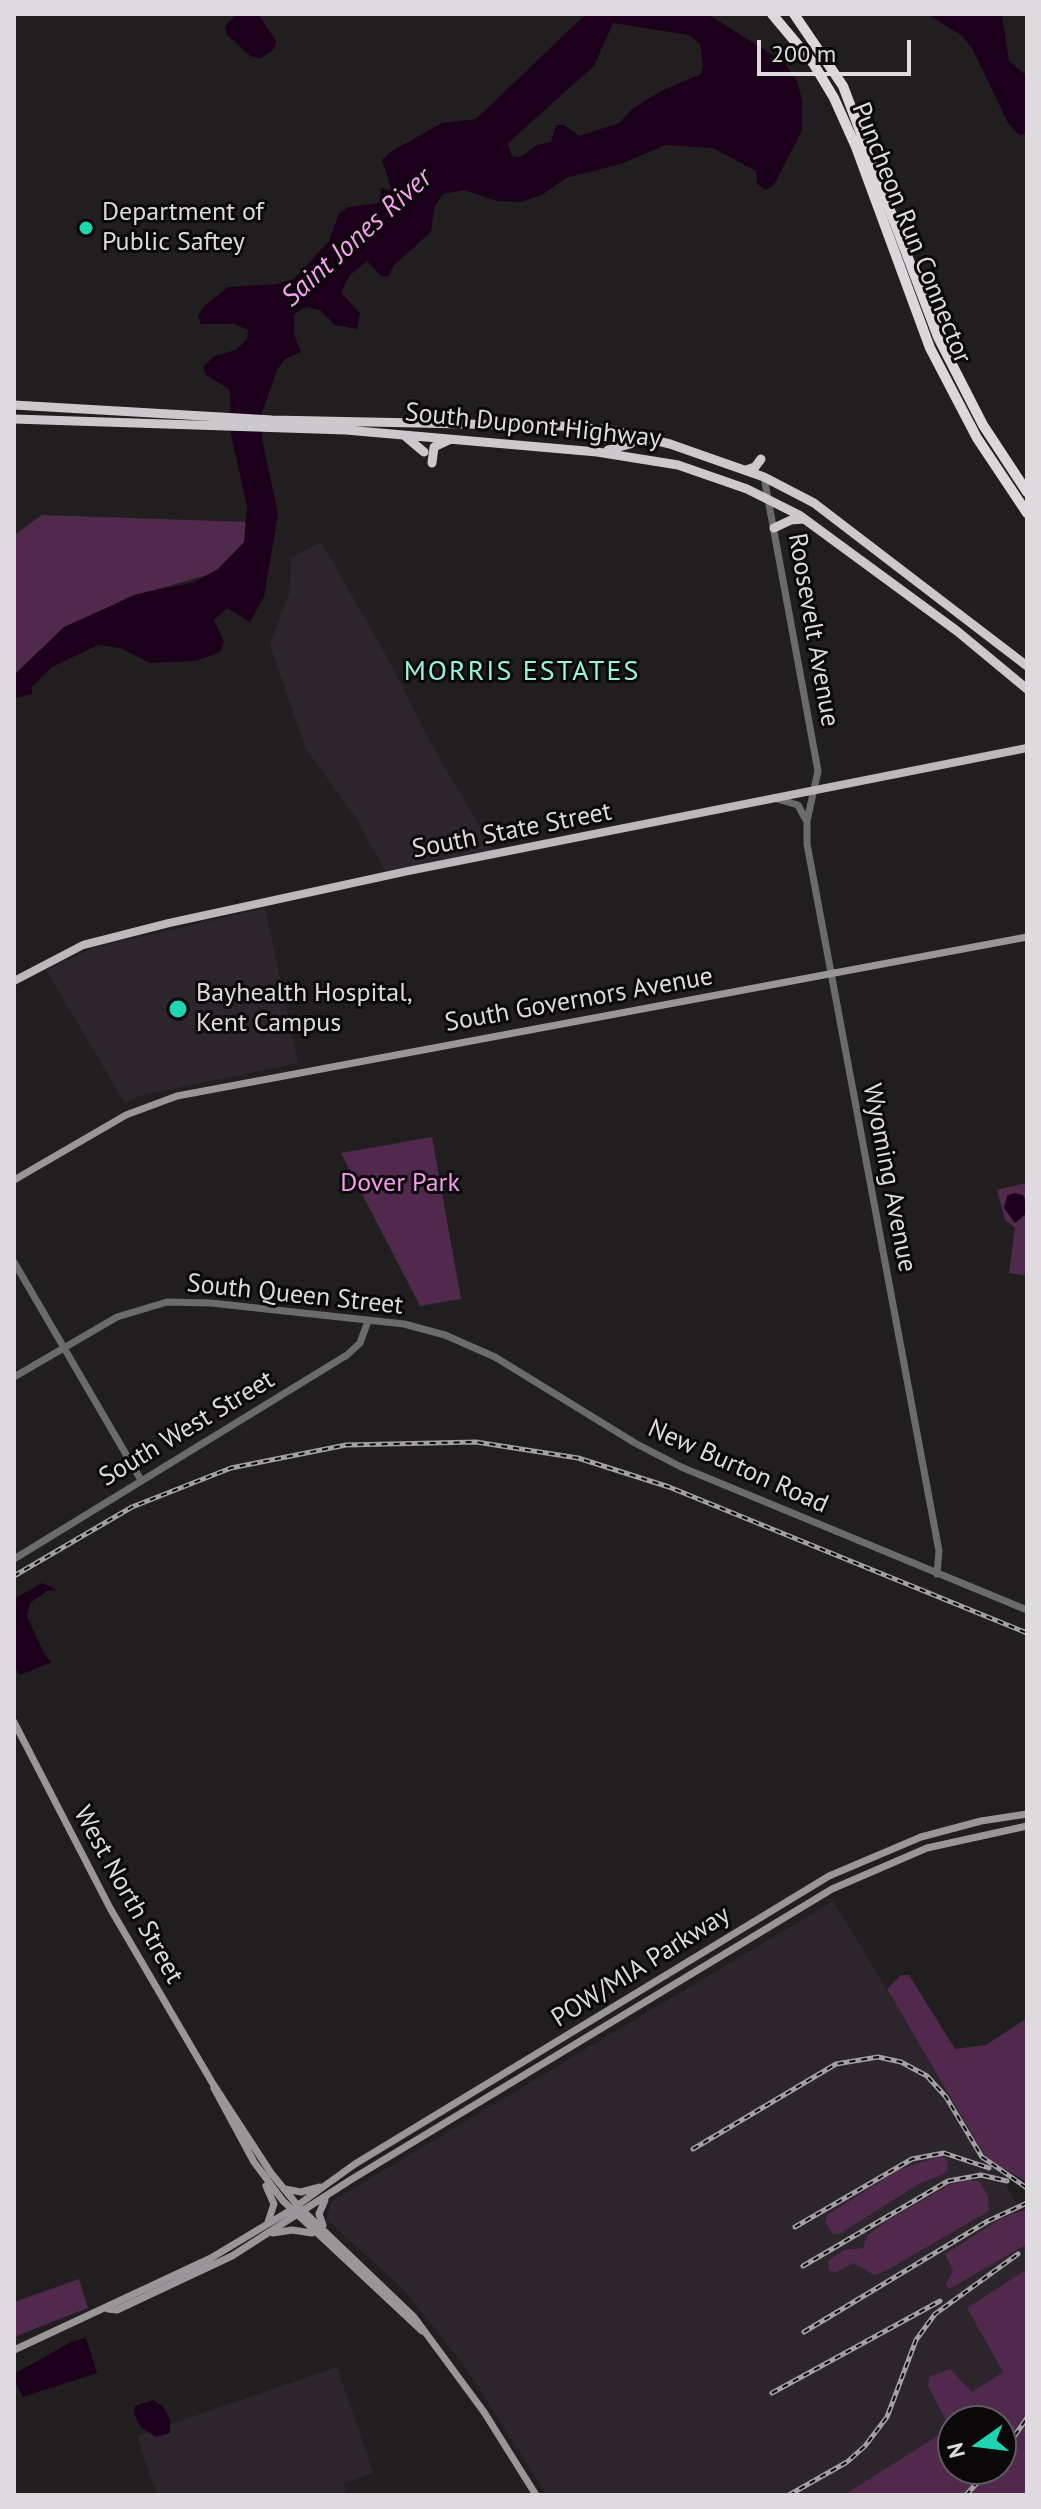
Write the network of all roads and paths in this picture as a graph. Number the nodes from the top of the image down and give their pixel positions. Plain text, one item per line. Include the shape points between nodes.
1 (772, 14) edge
2 (794, 14) edge
3 (14, 405) edge
4 (14, 419) edge
5 (225, 422) junction
6 (460, 423) junction
7 (270, 424) junction
8 (402, 434) junction
9 (421, 436) junction
10 (638, 436) junction
11 (452, 439) junction
12 (670, 444) junction
13 (424, 452) dead end
14 (597, 452) junction
15 (643, 457) junction
16 (761, 459) dead end
17 (432, 463) dead end
18 (746, 470) junction
19 (765, 479) junction
20 (747, 489) junction
21 (1027, 492) edge
22 (769, 499) junction
23 (1027, 513) edge
24 (806, 519) junction
25 (774, 528) junction
26 (839, 542) junction
27 (911, 574) junction
28 (1027, 666) edge
29 (1022, 682) edge
30 (1027, 690) edge
31 (1027, 748) edge
32 (814, 790) junction
33 (775, 798) junction
34 (806, 822) junction
35 (1027, 937) edge
36 (831, 975) junction
37 (14, 981) edge
38 (14, 1180) edge
39 (14, 1262) edge
40 (368, 1321) junction
41 (445, 1335) joint
42 (63, 1347) junction
43 (14, 1377) edge
44 (141, 1480) junction
45 (14, 1559) edge
46 (937, 1574) junction
47 (1027, 1610) edge
48 (14, 1722) edge
49 (1027, 1814) edge
50 (1027, 1826) edge
51 (495, 2081) junction
52 (213, 2084) junction
53 (493, 2094) junction
54 (258, 2169) junction
55 (279, 2183) junction
56 (326, 2186) junction
57 (328, 2195) junction
58 (297, 2211) junction
59 (266, 2230) junction
60 (314, 2234) junction
61 (331, 2237) junction
62 (424, 2333) junction
63 (14, 2350) edge
64 (536, 2495) edge

1 - 23 highway, Puncheon Run Connector via 808,56 834,98 930,348 977,438
2 - 21 highway, Puncheon Run Connector via 843,86 938,337 983,425
3 - 5 highway, South Dupont Highway
4 - 5 highway, South Dupont Highway
5 - 7 highway, South Dupont Highway
6 - 7 highway, South Dupont Highway
6 - 9 highway via 427,428
6 - 10 highway, South Dupont Highway via 561,426
7 - 8 highway, South Dupont Highway
8 - 9 highway, South Dupont Highway
8 - 13 highway
9 - 11 highway, South Dupont Highway
10 - 12 highway, South Dupont Highway
10 - 14 highway via 621,448
11 - 14 highway, South Dupont Highway
11 - 17 highway via 434,447
12 - 15 highway via 650,448
12 - 18 highway, South Dupont Highway
14 - 15 highway, South Dupont Highway
15 - 20 highway, South Dupont Highway
16 - 18 highway
18 - 19 highway, South Dupont Highway
19 - 20 highway via 759,487
19 - 22 street, Roosevelt Avenue
19 - 27 highway, South Dupont Highway via 814,503
20 - 22 highway, South Dupont Highway
22 - 24 highway, South Dupont Highway
22 - 25 street, Roosevelt Avenue
24 - 25 highway
24 - 26 highway, South Dupont Highway
25 - 32 street, Roosevelt Avenue via 818,771
26 - 27 highway via 893,577 904,580
26 - 29 highway, South Dupont Highway
27 - 28 highway, South Dupont Highway
29 - 30 highway, South Dupont Highway
31 - 32 main road, South State Street
32 - 33 main road, South State Street
32 - 34 street, Wyoming Avenue
33 - 34 street via 798,805
33 - 37 main road, South State Street via 103,938
34 - 36 street, Wyoming Avenue
35 - 36 main road, South Governors Avenue
36 - 38 main road, South Governors Avenue via 177,1096 126,1115
36 - 46 street, Wyoming Avenue via 939,1551
39 - 42 street
40 - 41 street, South Queen Street
40 - 42 street, South Queen Street via 167,1302 117,1317
40 - 44 street, South West Street via 360,1343 347,1355
41 - 46 street, New Burton Road via 495,1357 670,1462
42 - 43 street, South Queen Street
42 - 44 street
44 - 45 street, South West Street
46 - 47 street, New Burton Road
48 - 52 main road, West North Street via 102,1895
49 - 51 main road, POW/MIA Parkway via 921,1837 829,1876
50 - 53 main road, POW/MIA Parkway via 958,1839 853,1878
51 - 53 main road
51 - 56 main road, POW/MIA Parkway
52 - 54 main road, West North Street
52 - 55 main road, West North Street
53 - 57 main road, POW/MIA Parkway
54 - 58 main road, West North Street
54 - 59 main road via 274,2204
55 - 56 main road via 297,2192
55 - 58 main road, West North Street
56 - 58 main road, POW/MIA Parkway
57 - 58 main road, POW/MIA Parkway
57 - 61 main road via 319,2215
58 - 59 main road
58 - 60 main road, West North Street
58 - 61 main road, West North Street
59 - 60 main road
59 - 63 main road
60 - 62 main road, West North Street
61 - 62 main road, West North Street via 394,2296
62 - 64 main road, West North Street via 484,2412

